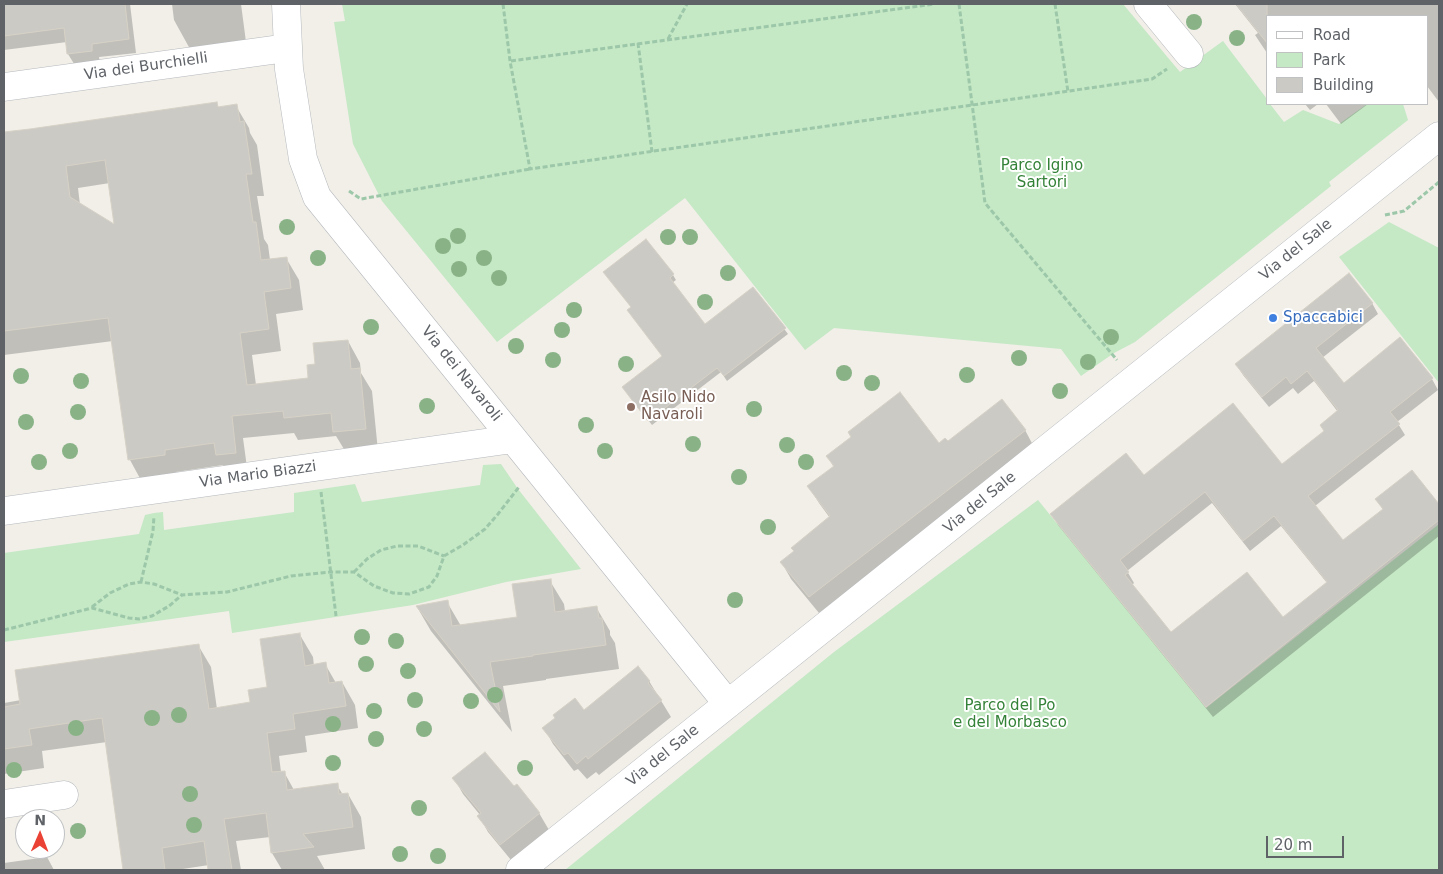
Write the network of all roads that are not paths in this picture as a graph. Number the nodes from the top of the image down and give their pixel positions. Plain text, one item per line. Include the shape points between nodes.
1 (286, 4) edge
2 (1148, 4) edge
3 (287, 48) junction
4 (1189, 54) road end
5 (4, 87) edge
6 (1439, 136) edge
7 (519, 446) junction
8 (4, 511) edge
9 (728, 704) junction
10 (64, 795) dead end
11 (4, 804) edge
12 (520, 870) edge

1 - 3 street, Via dei Navaroli
2 - 4 street
3 - 5 street, Via dei Burchielli
3 - 7 street, Via dei Navaroli via 303,159 317,196
6 - 9 street, Via del Sale
7 - 8 street, Via Mario Biazzi via 317,467
7 - 9 street, Via dei Navaroli
9 - 12 street, Via del Sale
10 - 11 street

